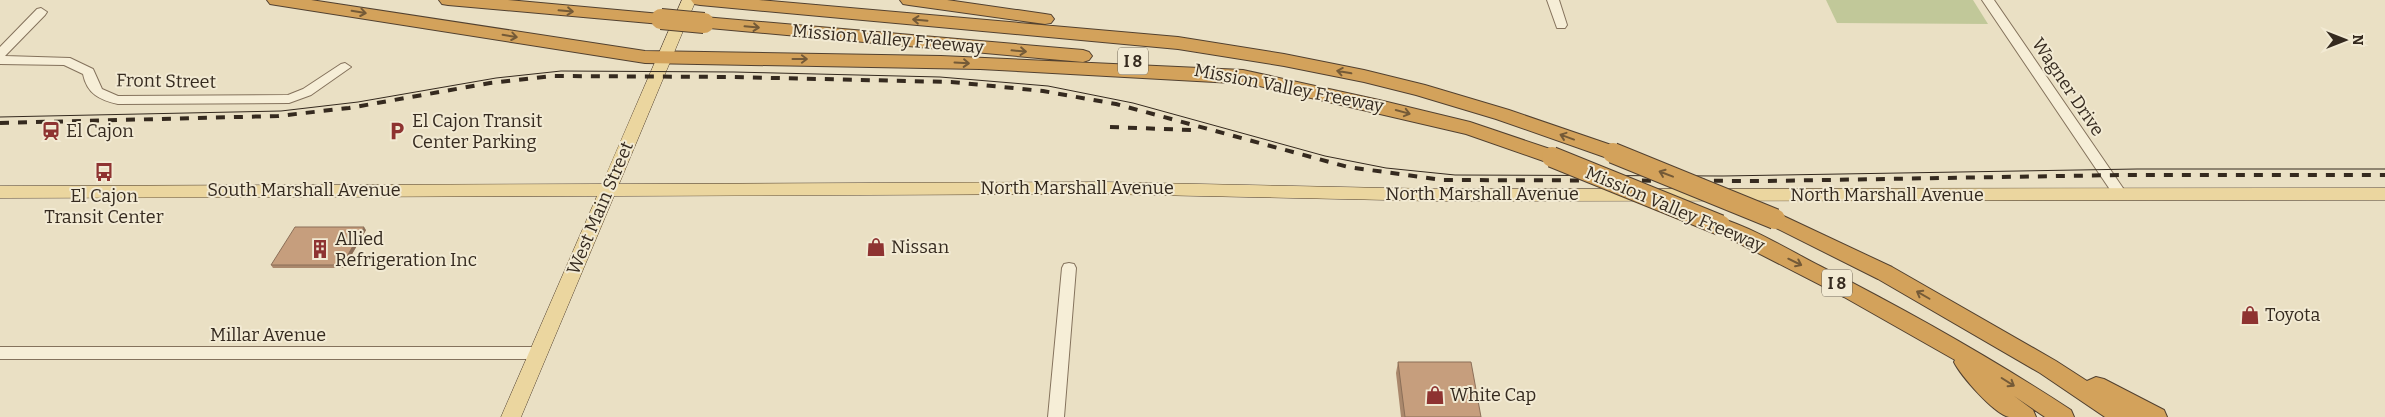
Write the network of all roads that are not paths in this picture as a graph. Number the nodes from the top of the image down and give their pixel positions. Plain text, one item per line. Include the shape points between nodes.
1 (276, 0) edge
2 (448, 0) edge
3 (689, 0) edge
4 (909, 0) edge
5 (1553, 0) edge
6 (1988, 0) edge
7 (707, 1) edge
8 (41, 12) dead end
9 (1560, 25) dead end
10 (1178, 44) junction
11 (0, 54) edge
12 (664, 58) junction
13 (0, 60) edge
14 (345, 67) dead end
15 (1255, 78) junction
16 (608, 190) junction
17 (0, 192) edge
18 (2120, 194) junction
19 (2385, 194) edge
20 (1069, 268) dead end
21 (1965, 319) junction
22 (1952, 347) junction
23 (0, 353) edge
24 (537, 353) junction
25 (511, 417) edge
26 (1056, 417) edge
27 (2025, 417) edge
28 (2063, 417) edge
29 (2123, 417) edge
30 (2156, 417) edge

1 -> 12 highway
2 -> 15 highway, Mission Valley Freeway / I 8, bridge via 1124,60
3 - 12 main road, West Main Street
4 - 10 highway via 1094,26
5 - 9 street
6 - 18 street, Wagner Drive
10 -> 7 highway, Mission Valley Freeway / I 8
8 - 11 street
21 -> 10 highway, Mission Valley Freeway / I 8, bridge via 1885,273 1776,219 1537,126 1391,82
12 -> 15 highway via 942,62
12 - 16 main road, West Main Street
13 - 14 street, Front Street via 66,61 81,66 89,72 97,93 118,100 289,100
15 -> 22 highway, Mission Valley Freeway / I 8, bridge via 1461,127 1552,157 1720,225 1836,282
16 - 17 main road, South Marshall Avenue
16 - 18 main road, North Marshall Avenue via 1104,188 1435,195
16 - 24 main road, West Main Street
18 - 19 main road, North Marshall Avenue
20 - 26 street
21 - 29 highway, Mission Valley Freeway / I 8 via 2048,367
21 - 30 highway
22 - 27 highway via 1990,391
22 -> 28 highway, Mission Valley Freeway / I 8
23 - 24 street, Millar Avenue
24 - 25 main road, West Main Street

